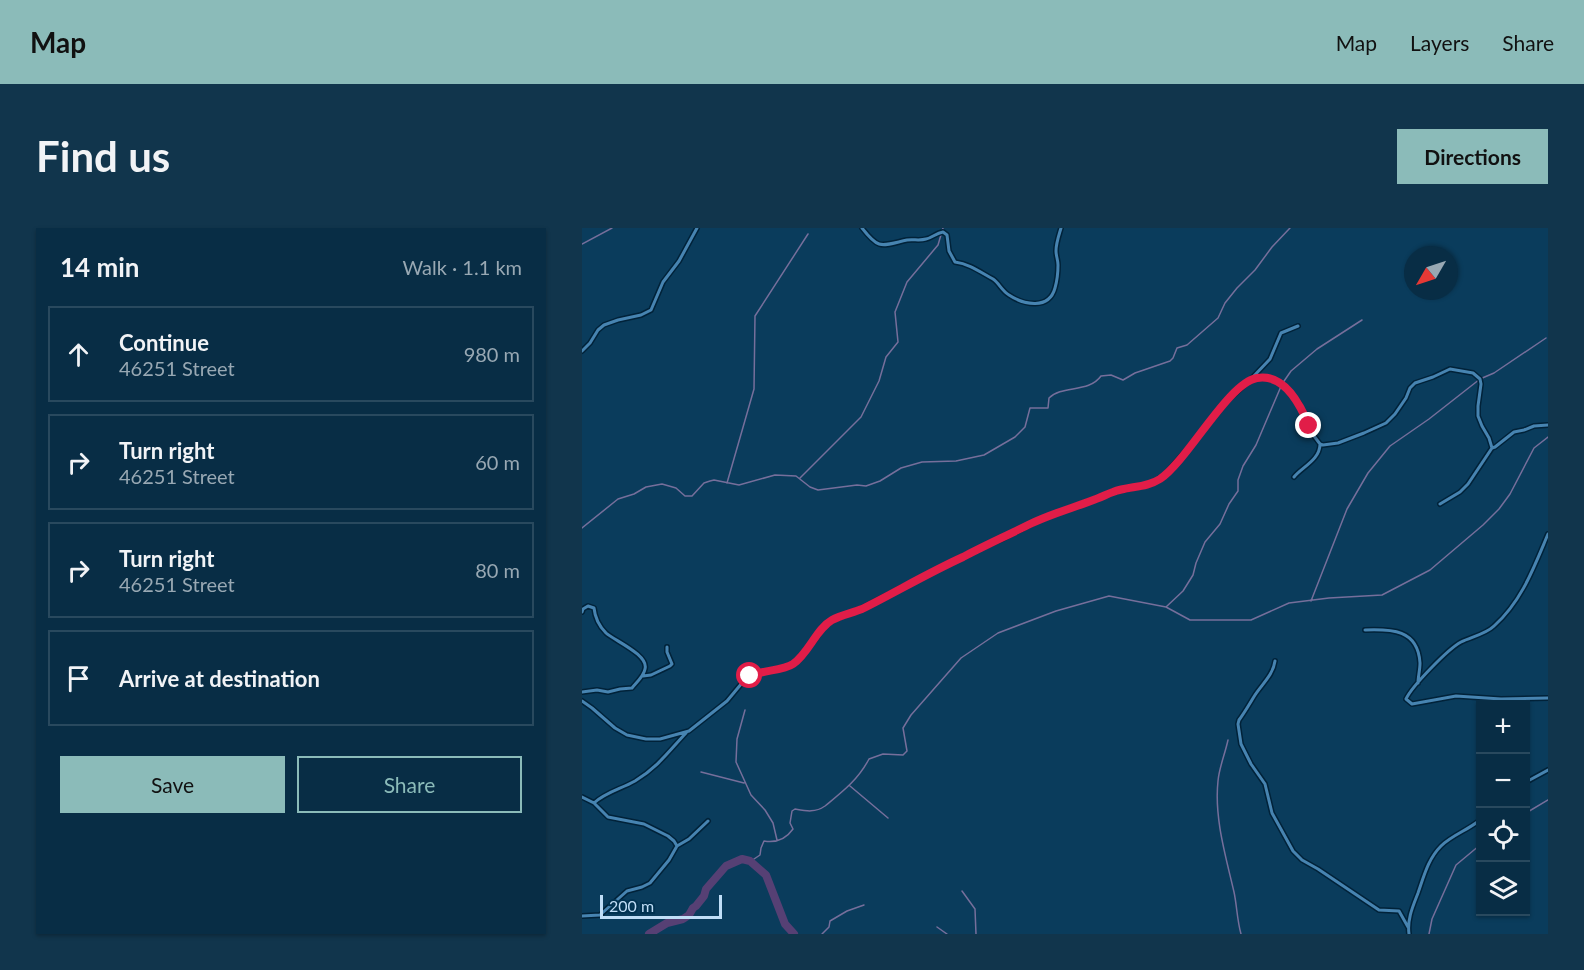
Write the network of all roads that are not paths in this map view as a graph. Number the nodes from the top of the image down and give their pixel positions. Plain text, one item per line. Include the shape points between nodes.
1 (697, 228) edge
2 (862, 228) edge
3 (1061, 228) edge
4 (1298, 326) dead end
5 (582, 351) edge
6 (1250, 380) junction
7 (1548, 425) edge
8 (1320, 444) junction
9 (1492, 448) junction
10 (1294, 477) dead end
11 (1440, 504) dead end
12 (1548, 534) edge
13 (582, 612) edge
14 (1365, 630) dead end
15 (667, 647) dead end
16 (1275, 661) dead end
17 (641, 676) junction
18 (1418, 683) junction
19 (582, 692) edge
20 (1548, 698) edge
21 (582, 701) edge
22 (687, 732) junction
23 (1548, 770) edge
24 (1530, 780) edge
25 (582, 797) edge
26 (594, 803) junction
27 (708, 821) dead end
28 (1476, 822) edge
29 (677, 846) junction
30 (582, 916) edge
31 (1408, 927) junction
32 (1409, 934) edge

1 - 5 street via 663,282 651,310 604,325
2 - 3 street via 881,245 926,239 943,232 953,260 980,271 1009,295 1031,304 1047,301 1054,291
4 - 6 street via 1281,333 1267,364
6 - 8 street via 1259,377 1282,384 1299,403
6 - 22 street via 1161,478 1046,517 833,620 796,662 750,676 727,701
7 - 9 street via 1514,432
8 - 9 street via 1338,443 1386,423 1412,385 1450,369 1473,373 1480,379 1477,411
8 - 10 street via 1313,460
9 - 11 street via 1468,484
12 - 18 street via 1512,606 1491,629 1450,649
13 - 17 street via 585,606 594,608 596,621 606,633 646,662
14 - 18 street via 1394,630 1411,640 1419,655
15 - 17 street via 672,664
16 - 31 street via 1268,679 1238,724 1241,744 1265,784 1277,823 1302,860 1378,910 1399,911
17 - 19 street via 630,689
18 - 20 street via 1407,697 1412,704 1456,696
21 - 22 street via 627,735 660,739
22 - 26 street via 649,771
23 - 24 street
25 - 26 street
26 - 29 street via 608,817 644,824 668,836
27 - 29 street
28 - 31 street via 1446,841 1434,855 1425,870
29 - 30 street via 646,886 627,891 600,915
31 - 32 street

